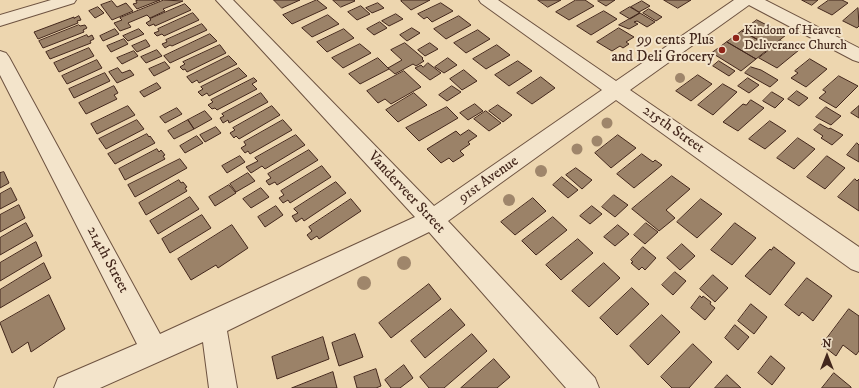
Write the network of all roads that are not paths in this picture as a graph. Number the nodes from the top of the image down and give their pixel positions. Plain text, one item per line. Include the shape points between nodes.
1 (68, 0) edge
2 (224, 0) edge
3 (487, 0) edge
4 (745, 0) edge
5 (752, 0) edge
6 (0, 21) edge
7 (859, 56) edge
8 (0, 57) edge
9 (617, 91) junction
10 (432, 220) junction
11 (859, 261) edge
12 (213, 324) junction
13 (154, 349) junction
14 (68, 388) edge
15 (223, 388) edge
16 (585, 388) edge

1 - 6 street
2 - 10 street, Vanderveer Street
3 - 9 street, 215th Street
4 - 9 street, 91st Avenue
5 - 7 street
8 - 13 street, 214th Street
9 - 10 street, 91st Avenue
9 - 11 street, 215th Street
10 - 12 street, 91st Avenue
10 - 16 street, Vanderveer Street
12 - 13 street
12 - 15 street
13 - 14 street

